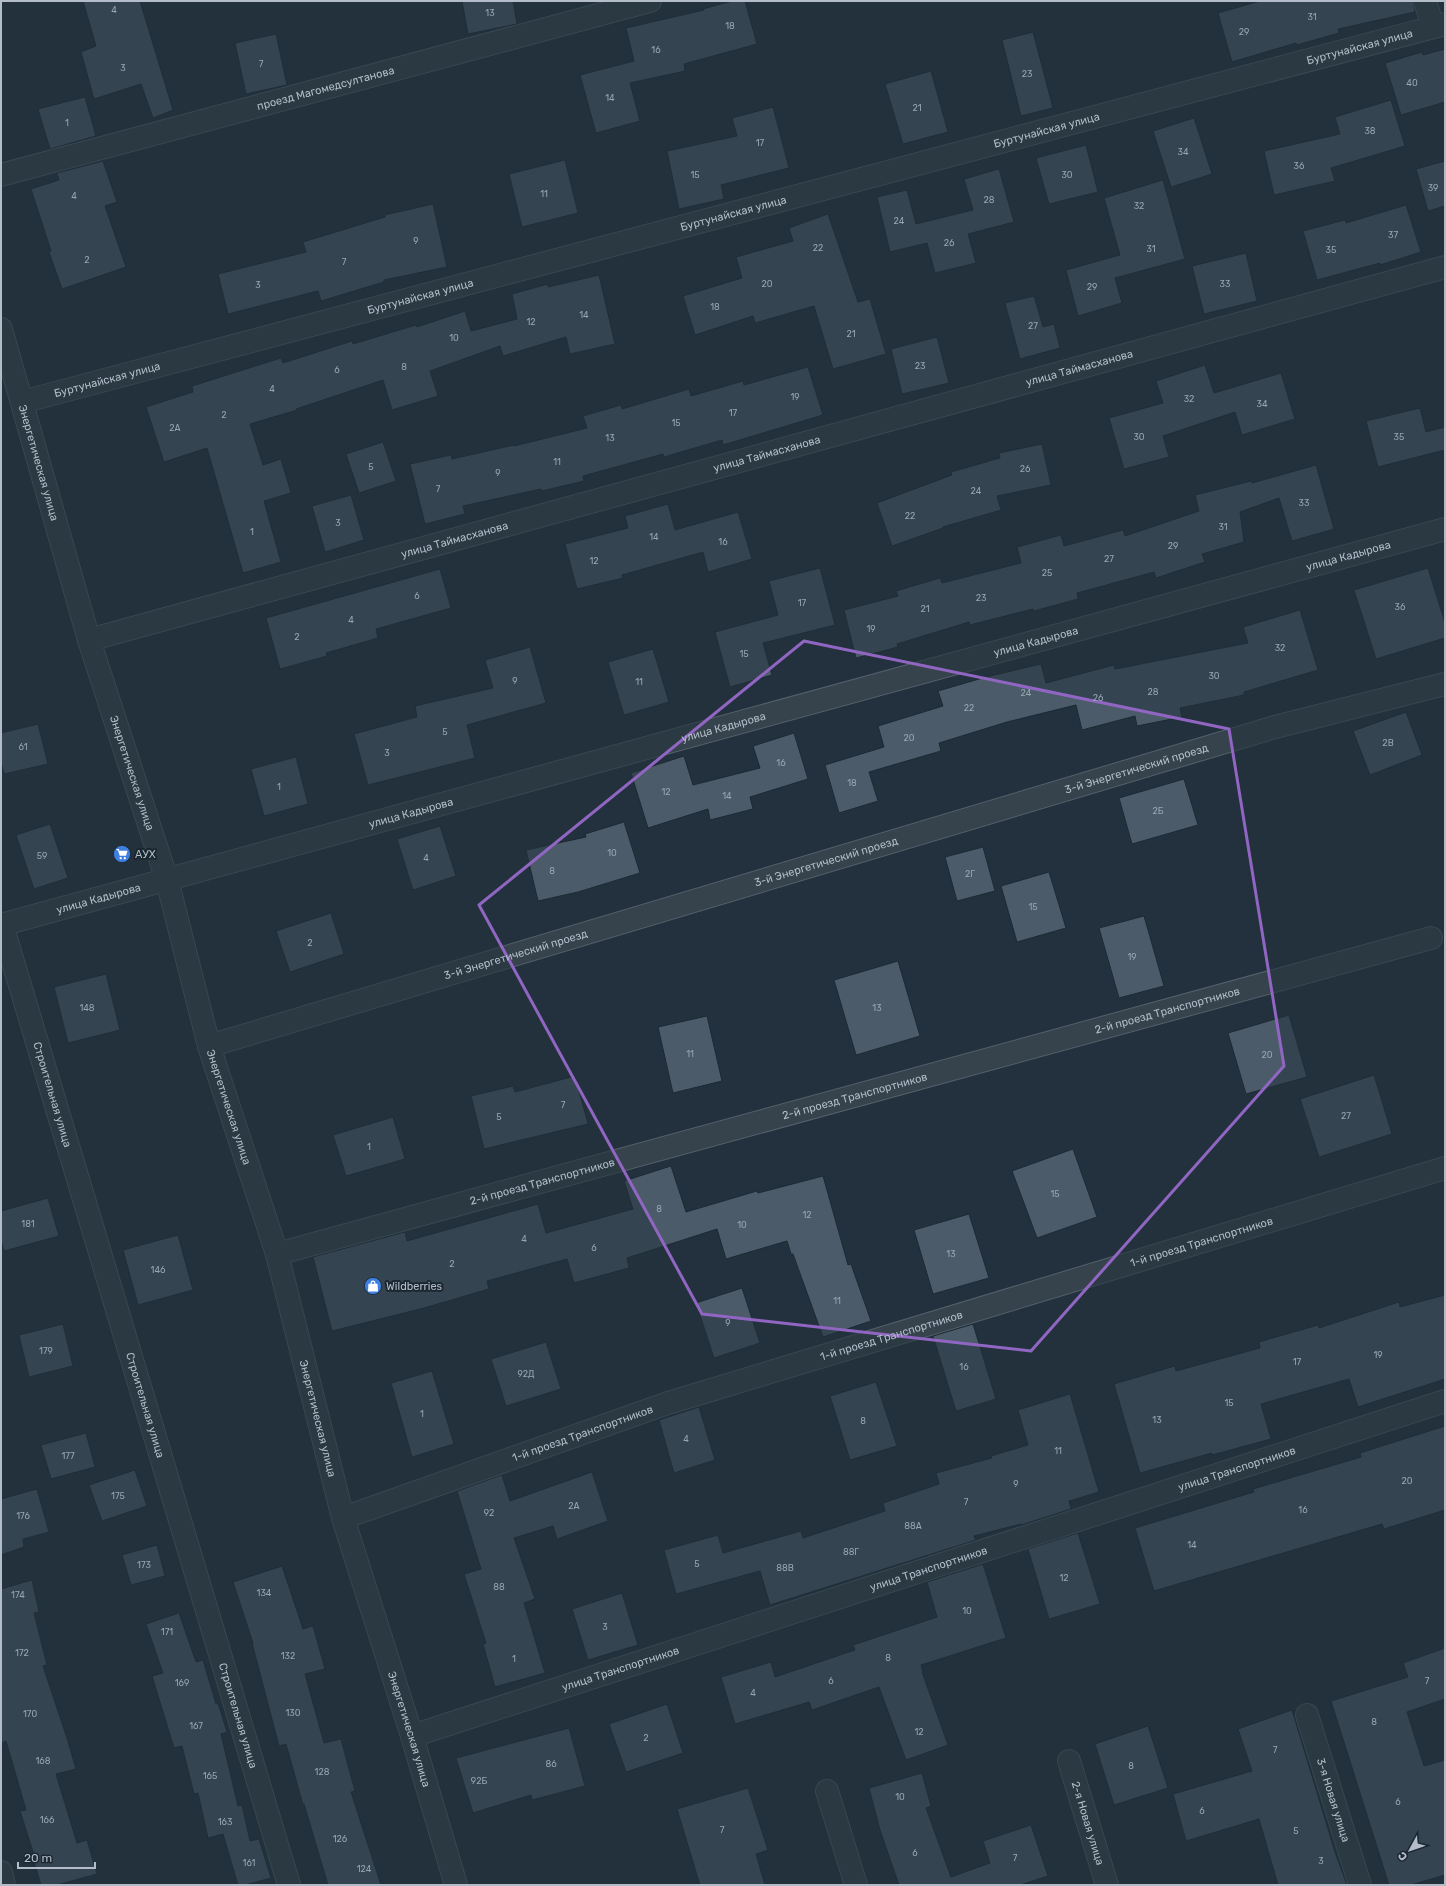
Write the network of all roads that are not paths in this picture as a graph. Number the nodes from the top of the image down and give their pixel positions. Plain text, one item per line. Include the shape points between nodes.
1 (650, 1) edge
2 (1425, 1) edge
3 (1439, 26) edge
4 (1, 175) edge
5 (1445, 267) edge
6 (1, 329) edge
7 (22, 402) junction
8 (1445, 530) edge
9 (89, 640) junction
10 (1445, 684) edge
11 (167, 880) junction
12 (1, 925) edge
13 (1431, 938) dead end
14 (209, 1046) junction
15 (1445, 1168) edge
16 (278, 1254) junction
17 (1445, 1402) edge
18 (343, 1518) junction
19 (1307, 1715) dead end
20 (412, 1736) junction
21 (1069, 1761) dead end
22 (827, 1790) dead end
23 (1, 1872) edge
24 (4, 1885) edge
25 (289, 1885) edge
26 (456, 1885) edge
27 (856, 1885) edge
28 (1107, 1885) edge
29 (1360, 1885) edge

1 - 4 street, проезд Магомедсултанова
2 - 3 street
3 - 7 street, Буртунайская улица
5 - 9 street, улица Таймасханова
6 - 7 street, Энергетическая улица
7 - 9 street, Энергетическая улица
8 - 11 street, улица Кадырова
9 - 11 street, Энергетическая улица
10 - 14 street, 3-й Энергетический проезд via 1274,727
11 - 12 street, улица Кадырова
11 - 14 street, Энергетическая улица
12 - 25 street, Строительная улица
13 - 16 street, 2-й проезд Транспортников
14 - 16 street, Энергетическая улица
15 - 18 street, 1-й проезд Транспортников via 668,1403
16 - 18 street, Энергетическая улица
17 - 20 street, улица Транспортников
18 - 20 street, Энергетическая улица
19 - 29 street, 3-я Новая улица
20 - 26 street, Энергетическая улица
21 - 28 street, 2-я Новая улица
22 - 27 street
23 - 24 street

